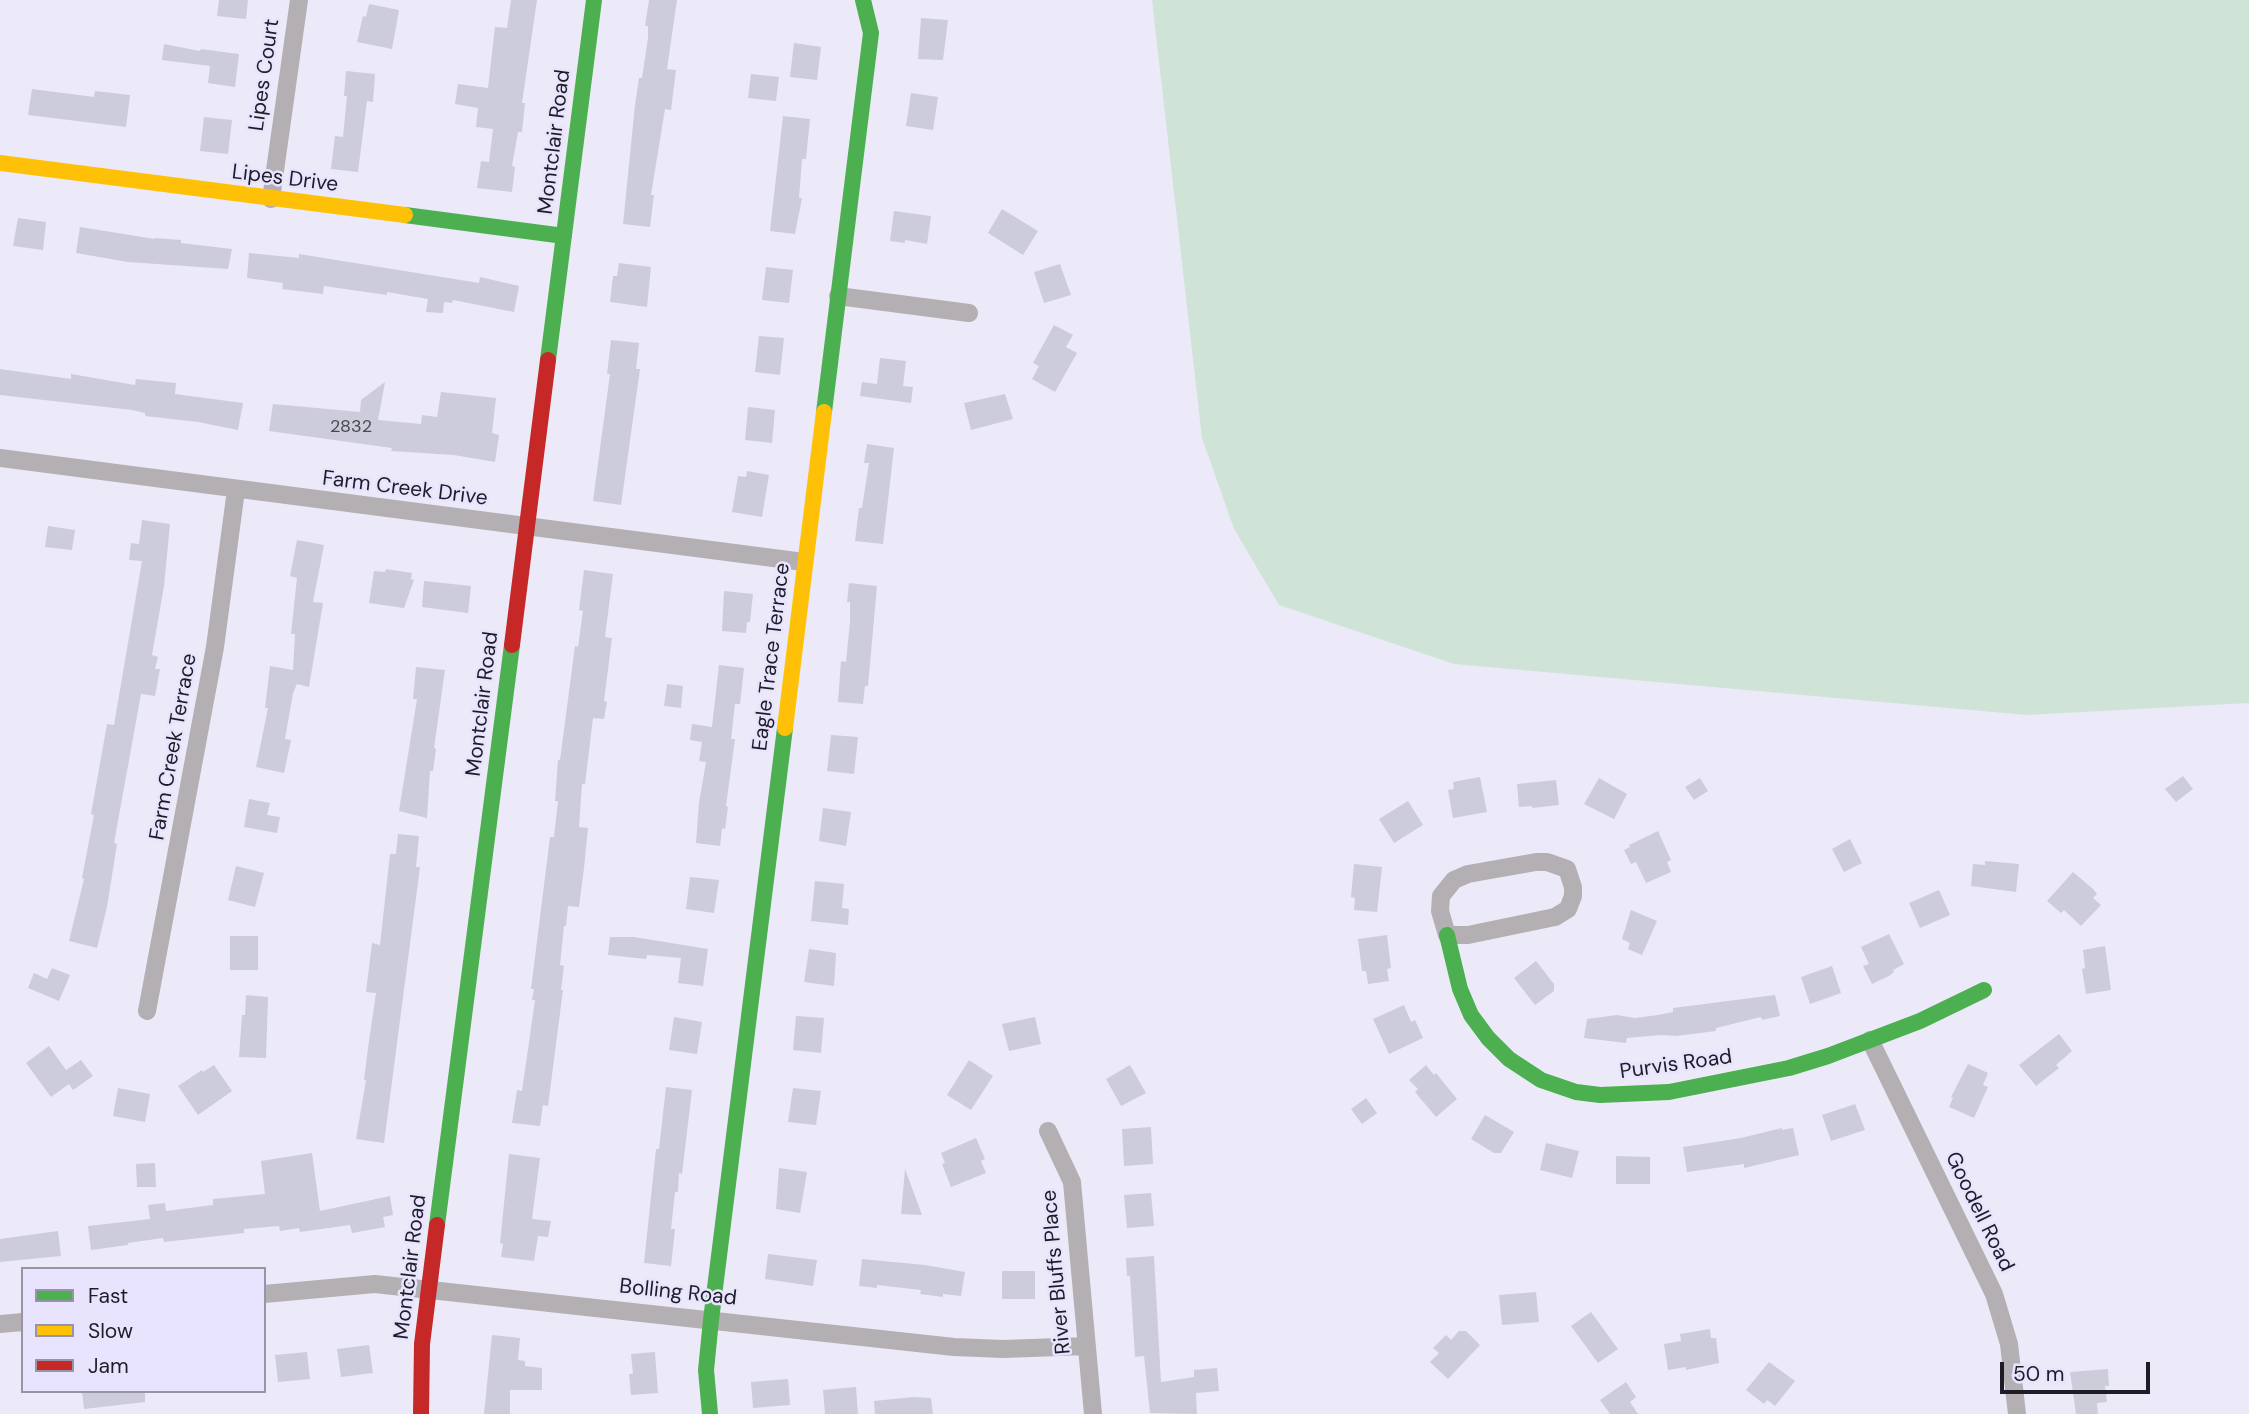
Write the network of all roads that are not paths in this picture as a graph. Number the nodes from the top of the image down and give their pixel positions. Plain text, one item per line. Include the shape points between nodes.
1 (299, 0) edge
2 (594, 0) edge
3 (863, 0) edge
4 (0, 163) edge
5 (271, 199) junction
6 (564, 236) junction
7 (838, 296) junction
8 (969, 313) dead end
9 (0, 458) edge
10 (236, 490) junction
11 (527, 527) junction
12 (804, 562) junction
13 (1447, 935) junction
14 (1984, 990) dead end
15 (146, 1011) dead end
16 (1870, 1040) junction
17 (1048, 1131) dead end
18 (429, 1289) junction
19 (266, 1294) edge
20 (712, 1320) junction
21 (21, 1321) edge
22 (0, 1324) edge
23 (1087, 1346) junction
24 (421, 1414) edge
25 (710, 1414) edge
26 (1093, 1414) edge
27 (2017, 1414) edge

1 - 5 street, Lipes Court
2 - 6 street, Montclair Road
3 - 7 street, Eagle Trace Terrace via 871,33
4 - 5 street, Lipes Drive
5 - 6 street, Lipes Drive
6 - 11 street, Montclair Road
7 - 8 street
7 - 12 street, Eagle Trace Terrace
9 - 10 street, Farm Creek Drive
10 - 11 street, Farm Creek Drive
10 - 15 street, Farm Creek Terrace via 215,648
11 - 12 street, Farm Creek Drive
11 - 18 street, Montclair Road
12 - 20 street, Eagle Trace Terrace
13 - 13 street, Purvis Road via 1441,896 1454,880 1536,862 1559,865 1570,874 1573,895 1568,909 1555,917
13 - 16 street, Purvis Road via 1460,989 1488,1038 1508,1059 1541,1080 1576,1092 1616,1096 1703,1087 1789,1068
14 - 16 street, Purvis Road
16 - 27 street, Goodell Road via 1994,1294 2009,1344
17 - 23 street, River Bluffs Place via 1072,1182
18 - 19 street, Bolling Road via 375,1284
18 - 20 street, Bolling Road
18 - 24 street, Montclair Road via 422,1343
20 - 23 street, Bolling Road via 954,1347
20 - 25 street, Eagle Trace Terrace via 706,1370
21 - 22 street
23 - 26 street, River Bluffs Place

